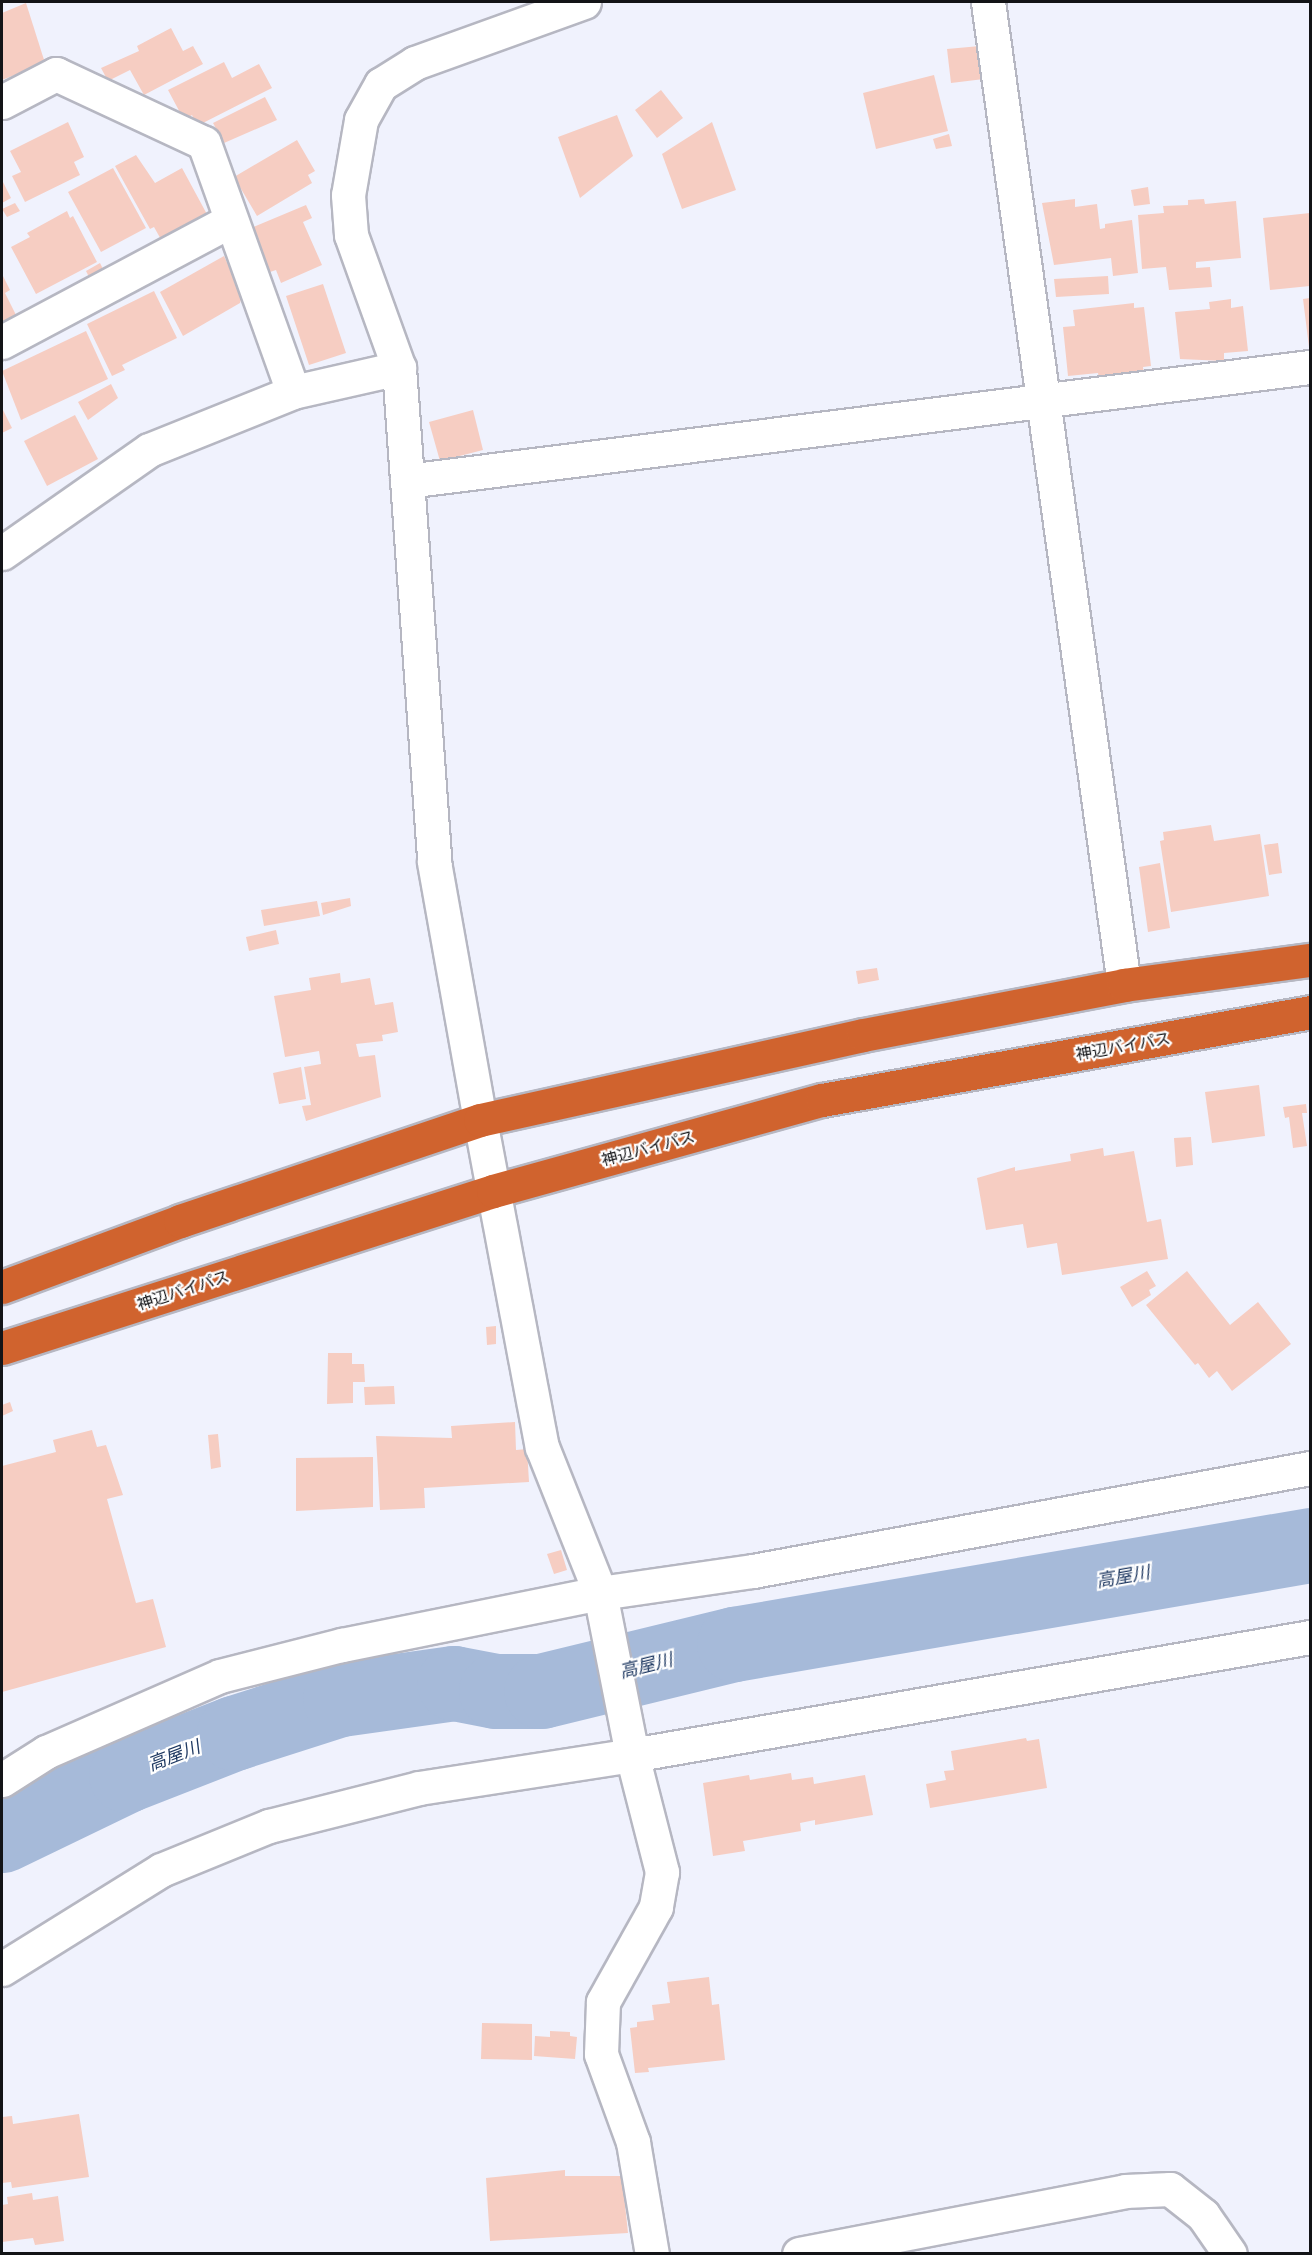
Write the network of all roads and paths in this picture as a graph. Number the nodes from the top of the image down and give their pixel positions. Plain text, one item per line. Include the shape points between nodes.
1 (584, 2) edge
2 (988, 2) edge
3 (2, 102) edge
4 (230, 221) junction
5 (2, 342) edge
6 (1311, 367) edge
7 (399, 368) junction
8 (293, 392) junction
9 (1042, 400) junction
10 (407, 481) junction
11 (2, 552) edge
12 (1311, 960) edge
13 (1125, 985) junction
14 (1311, 1012) edge
15 (480, 1120) junction
16 (493, 1191) junction
17 (2, 1287) edge
18 (2, 1348) edge
19 (1311, 1468) edge
20 (603, 1604) junction
21 (1311, 1637) edge
22 (631, 1750) junction
23 (2, 1780) edge
24 (2, 1968) edge
25 (651, 2253) edge
26 (799, 2253) edge
27 (1230, 2253) edge

1 - 7 street via 415,63 381,84 361,120 348,195 351,235
2 - 9 street
3 - 4 street via 56,74 204,143
4 - 5 street
4 - 8 street
6 - 9 street
7 - 8 street
7 - 10 street
8 - 11 street via 149,450
9 - 10 street
9 - 13 street
10 - 15 street via 434,862
12 - 13 highway
13 - 15 highway via 863,1035
14 - 16 highway, 神辺バイパス via 822,1100
15 - 16 street
15 - 17 highway via 180,1221
16 - 18 highway, 神辺バイパス
16 - 20 street via 542,1447
19 - 20 street via 753,1571
20 - 22 street
20 - 23 street via 342,1645 220,1676 46,1752
21 - 22 street
22 - 24 street via 419,1788 269,1826 161,1870
22 - 25 street via 662,1872 656,1907 603,2002 601,2054 633,2142
26 - 27 street via 1125,2192 1170,2189 1203,2215

